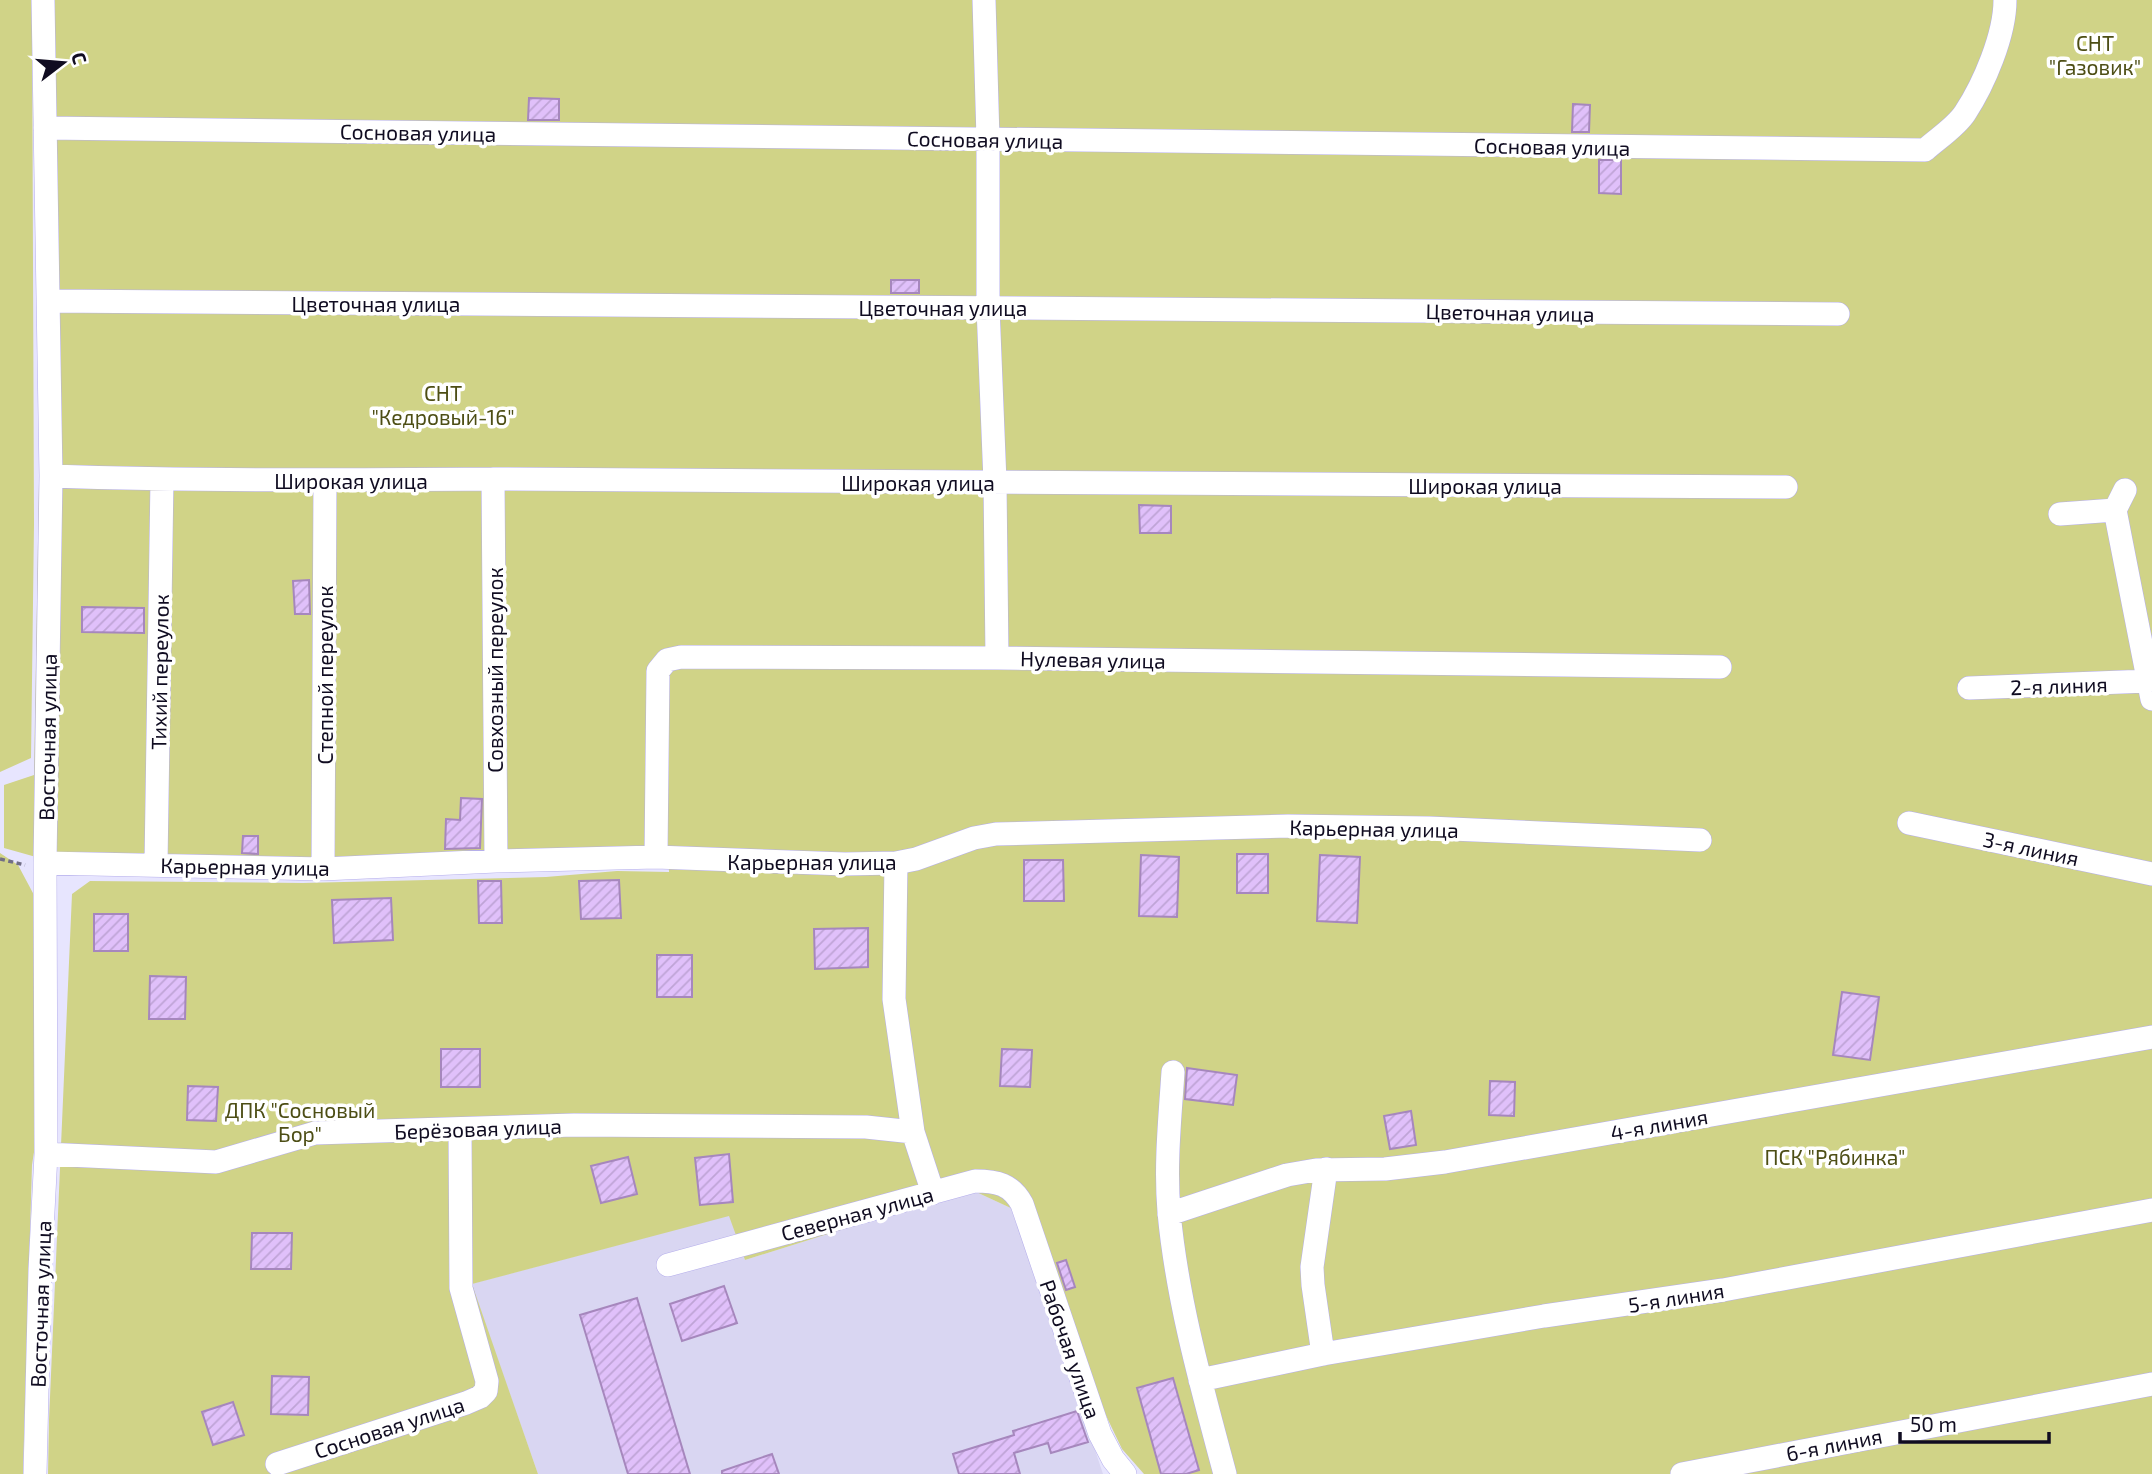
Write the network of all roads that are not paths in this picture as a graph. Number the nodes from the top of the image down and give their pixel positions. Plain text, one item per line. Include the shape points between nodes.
1 (43, 0) edge
2 (984, 0) edge
3 (2005, 0) edge
4 (45, 128) junction
5 (988, 139) junction
6 (48, 301) junction
7 (988, 307) junction
8 (1838, 314) dead end
9 (51, 476) junction
10 (162, 480) junction
11 (493, 480) junction
12 (325, 481) junction
13 (995, 482) junction
14 (1786, 487) dead end
15 (2060, 514) dead end
16 (998, 658) junction
17 (1720, 667) dead end
18 (1969, 688) dead end
19 (2150, 690) edge
20 (1909, 823) dead end
21 (1700, 840) dead end
22 (656, 857) junction
23 (496, 861) junction
24 (45, 863) junction
25 (896, 863) junction
26 (156, 864) junction
27 (323, 869) junction
28 (2152, 874) edge
29 (2152, 1037) edge
30 (1173, 1072) dead end
31 (460, 1129) junction
32 (913, 1132) junction
33 (46, 1154) junction
34 (1326, 1169) junction
35 (933, 1192) junction
36 (2152, 1210) edge
37 (1169, 1214) junction
38 (1027, 1220) joint
39 (668, 1265) dead end
40 (1323, 1354) junction
41 (1200, 1380) junction
42 (2152, 1384) edge
43 (277, 1464) dead end
44 (35, 1474) edge
45 (1125, 1474) edge
46 (1225, 1474) edge
47 (1682, 1474) edge

1 - 4 street, Восточная улица
2 - 5 street
3 - 5 street, Сосновая улица via 1991,63 1964,115 1925,150
4 - 5 street, Сосновая улица
4 - 6 street, Восточная улица
5 - 7 street
6 - 7 street, Цветочная улица
6 - 9 street, Восточная улица
7 - 8 street, Цветочная улица
7 - 13 street
9 - 10 street, Широкая улица
9 - 24 street, Восточная улица
10 - 12 street, Широкая улица
10 - 26 street, Тихий переулок
11 - 12 street, Широкая улица
11 - 13 street, Широкая улица
11 - 23 street, Совхозный переулок
12 - 27 street, Степной переулок
13 - 14 street, Широкая улица
13 - 16 street
15 - 19 street via 2120,500
16 - 17 street, Нулевая улица
16 - 22 street, Нулевая улица via 667,660 658,671
18 - 19 street, 2-я линия
20 - 28 street, 3-я линия
21 - 25 street, Карьерная улица via 1364,827 1059,832 974,838
22 - 23 street, Карьерная улица
22 - 25 street, Карьерная улица
23 - 27 street, Карьерная улица
24 - 26 street, Карьерная улица
24 - 33 street, Восточная улица
25 - 32 street via 894,999
26 - 27 street, Карьерная улица
29 - 34 street, 4-я линия via 1444,1162
30 - 37 street
31 - 32 street, Берёзовая улица via 756,1126
31 - 33 street, Берёзовая улица via 316,1133 216,1162
31 - 43 street, Сосновая улица via 461,1288 486,1391 466,1403
32 - 35 street
33 - 44 street, Восточная улица
34 - 37 street, 4-я линия via 1287,1175
34 - 40 street via 1312,1267
35 - 38 street, Северная улица via 975,1181 1004,1185 1016,1193
35 - 39 street, Северная улица
36 - 40 street, 5-я линия via 1724,1290
37 - 41 street
38 - 45 street, Рабочая улица via 1100,1434
40 - 41 street, 5-я линия
41 - 46 street
42 - 47 street, 6-я линия

